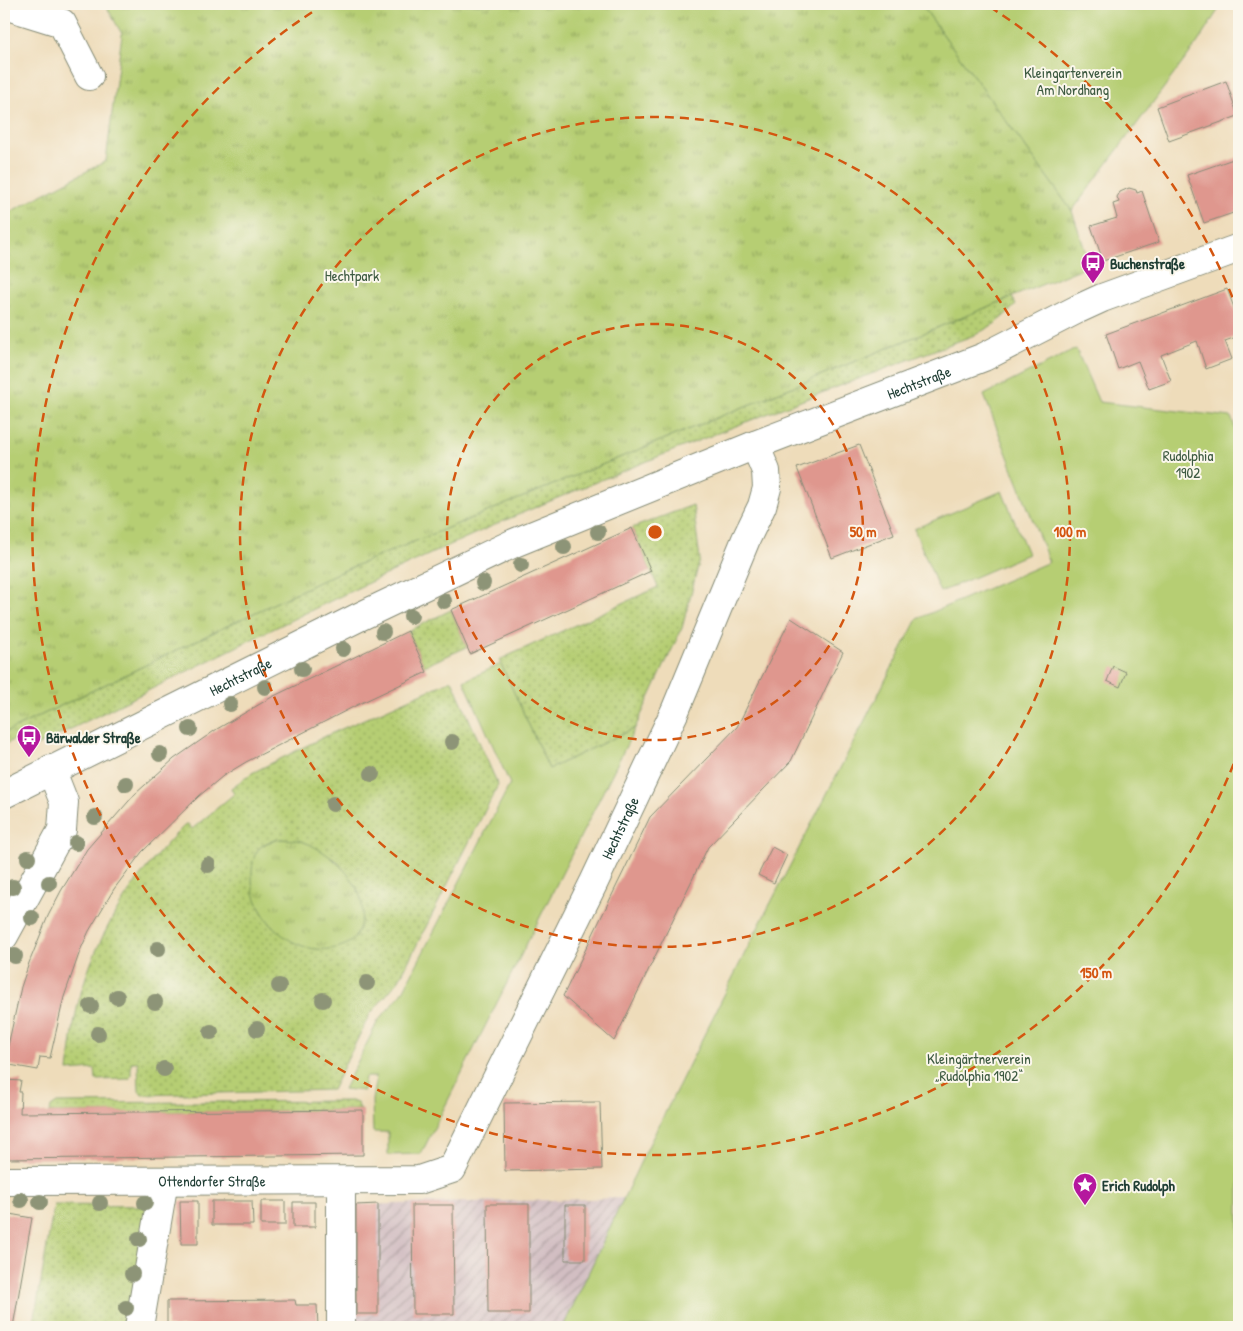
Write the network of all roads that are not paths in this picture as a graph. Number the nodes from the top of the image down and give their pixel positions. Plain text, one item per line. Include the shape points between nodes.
1 (4, 5) edge
2 (89, 76) dead end
3 (1239, 248) edge
4 (755, 446) junction
5 (51, 769) junction
6 (4, 794) edge
7 (4, 936) edge
8 (419, 1180) joint
9 (4, 1181) edge
10 (164, 1181) junction
11 (340, 1181) junction
12 (139, 1327) edge
13 (341, 1327) edge

1 - 2 street via 62,23
3 - 4 street, Hechtstraße via 1102,298 984,357
4 - 5 street, Hechtstraße via 514,543
4 - 8 street, Hechtstraße via 766,471 767,488 762,506 675,711 452,1169
5 - 6 street, Hechtstraße
5 - 7 street via 64,802 62,830
8 - 11 street, Ottendorfer Straße
9 - 10 street, Ottendorfer Straße
10 - 11 street, Ottendorfer Straße
10 - 12 street
11 - 13 street

